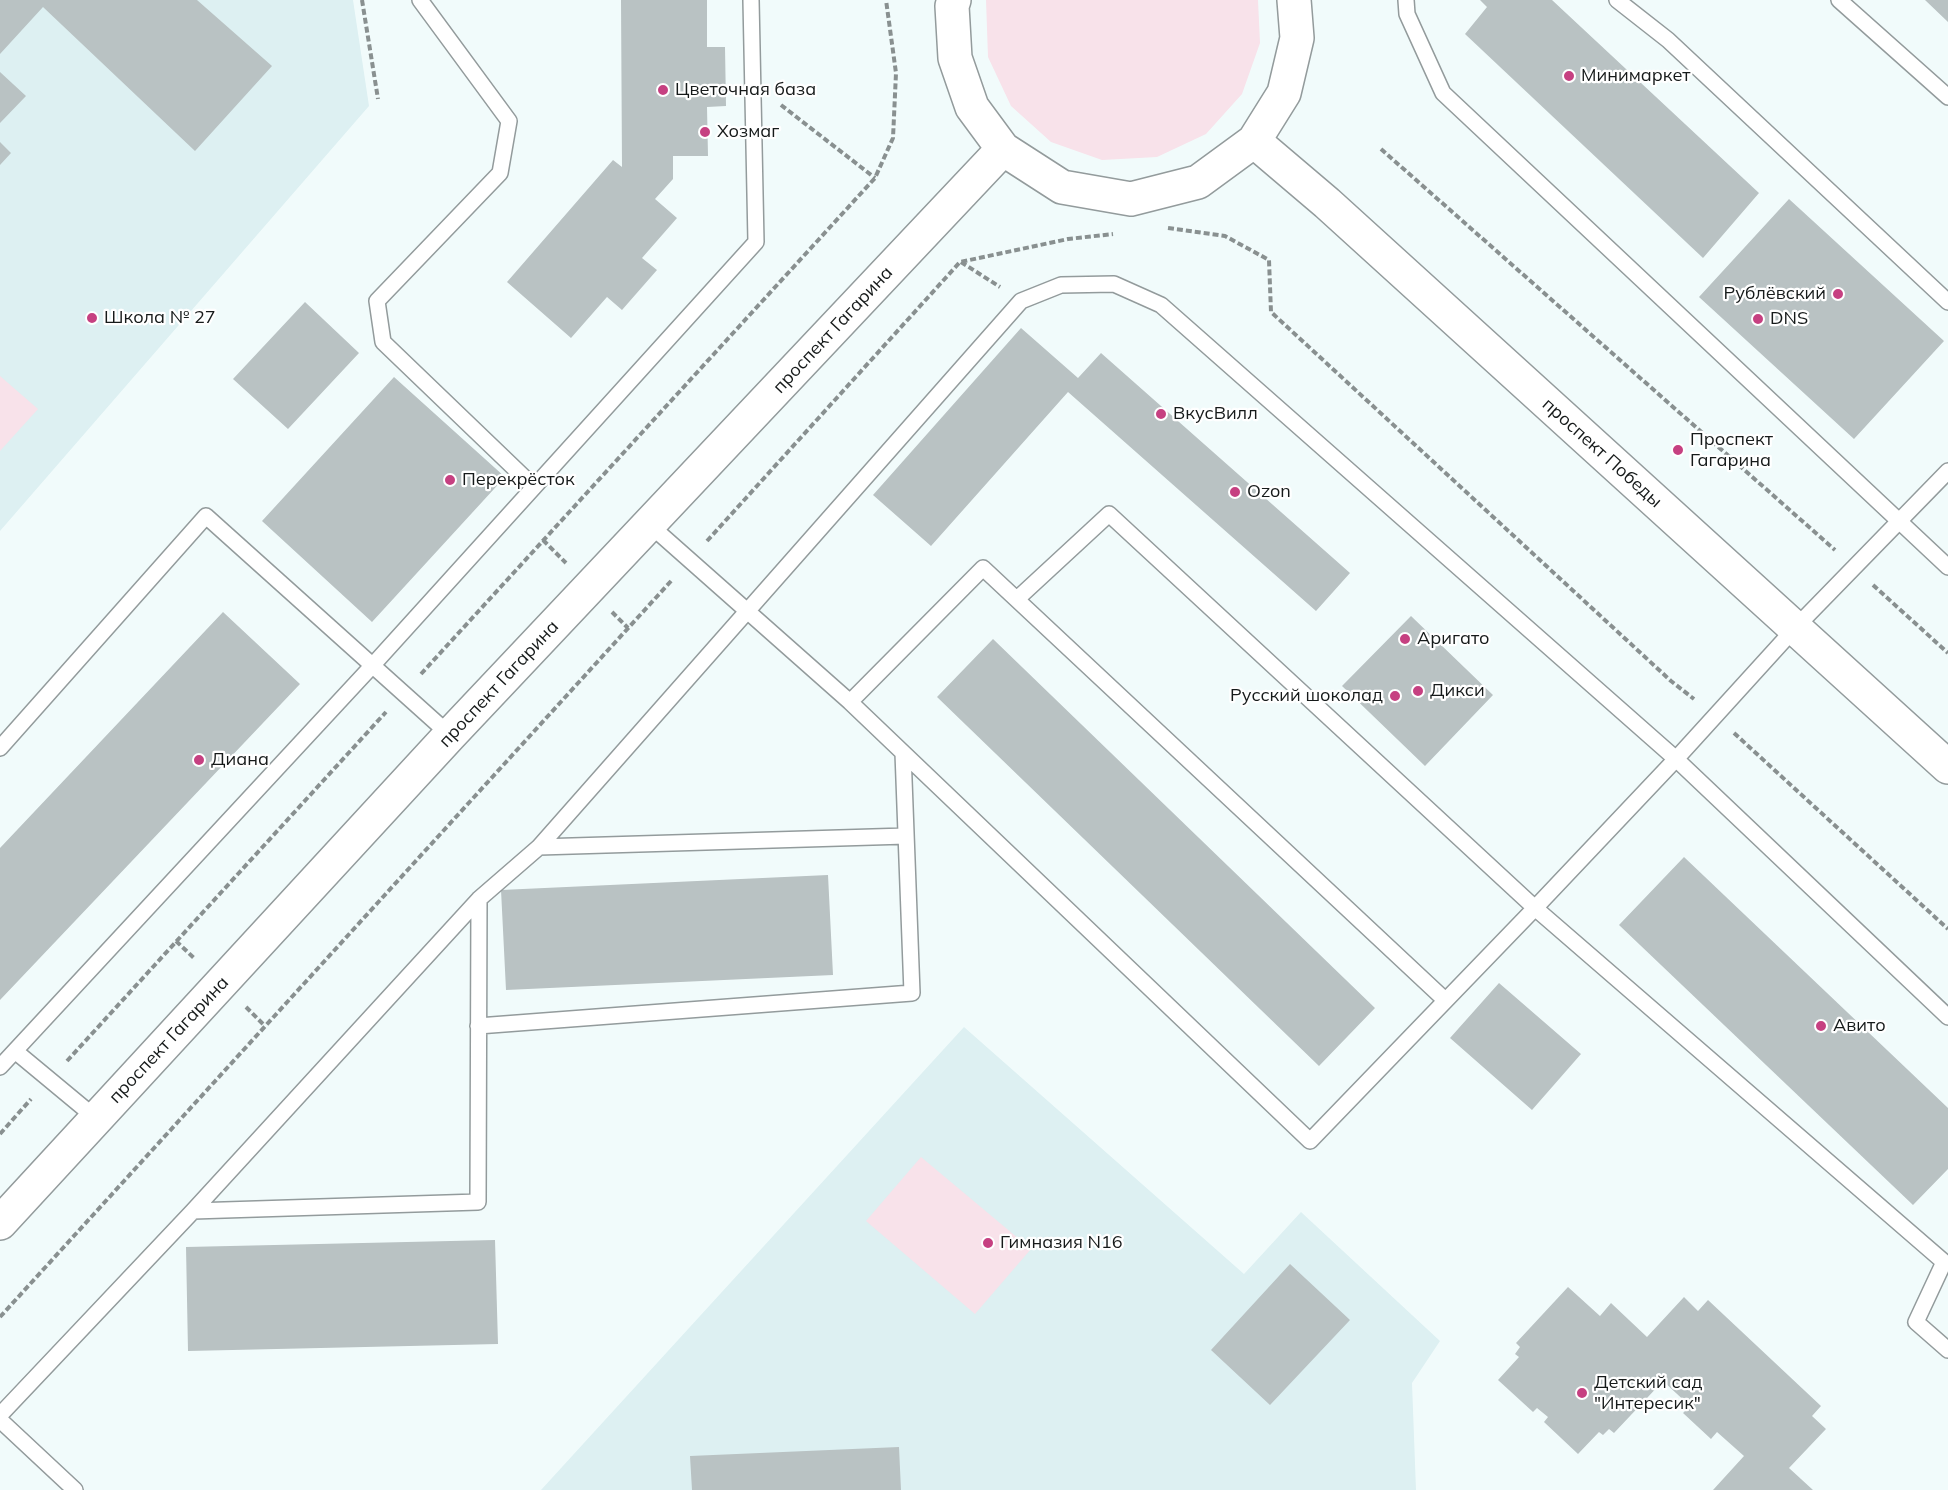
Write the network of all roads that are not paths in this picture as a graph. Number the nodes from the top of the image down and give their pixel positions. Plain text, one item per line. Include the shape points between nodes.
1 (420, 0) edge
2 (751, 0) edge
3 (954, 0) edge
4 (1294, 0) edge
5 (1406, 0) edge
6 (1617, 0) edge
7 (1839, 0) edge
8 (1948, 96) edge
9 (1254, 141) junction
10 (1003, 149) junction
11 (1948, 302) edge
12 (1948, 471) edge
13 (534, 487) junction
14 (1900, 522) junction
15 (650, 525) junction
16 (1948, 567) edge
17 (1017, 599) junction
18 (746, 611) junction
19 (1796, 627) junction
20 (372, 666) junction
21 (850, 702) junction
22 (450, 735) junction
23 (0, 748) edge
24 (903, 753) junction
25 (1676, 759) junction
26 (1948, 767) edge
27 (906, 836) junction
28 (539, 848) junction
29 (479, 899) junction
30 (1535, 908) junction
31 (1445, 1000) junction
32 (1948, 1017) edge
33 (478, 1026) junction
34 (15, 1051) junction
35 (0, 1067) edge
36 (97, 1119) junction
37 (193, 1212) junction
38 (0, 1223) edge
39 (1946, 1260) edge
40 (1948, 1350) edge
41 (0, 1415) edge
42 (0, 1420) edge
43 (75, 1490) edge

1 - 13 lane via 509,121 500,173 377,301 383,342
2 - 13 lane via 756,242
3 - 10 street via 954,58 972,107
4 - 9 street via 1298,38 1284,93
5 - 14 lane via 1407,14 1443,93
6 - 11 lane via 1668,40
7 - 8 lane
9 - 10 street via 1198,182 1131,199 1062,187
9 - 19 street, проспект Победы
10 - 15 street, проспект Гагарина
12 - 14 lane
13 - 20 lane
14 - 16 lane
14 - 19 lane
15 - 18 lane
15 - 22 street, проспект Гагарина
17 - 21 lane via 983,568
17 - 30 lane via 1109,514
17 - 31 lane
18 - 21 lane
18 - 25 lane via 1021,301 1061,285 1114,284 1161,304
18 - 28 lane
19 - 25 lane
19 - 26 street, проспект Победы
20 - 22 lane
20 - 23 lane via 206,516
20 - 34 lane
21 - 24 lane
22 - 36 street, проспект Гагарина
24 - 27 lane
24 - 31 lane via 1311,1141
25 - 30 lane
25 - 32 lane
27 - 28 lane
27 - 33 lane via 912,993
28 - 29 lane
29 - 33 lane
29 - 37 lane
30 - 31 lane
30 - 39 lane
33 - 37 lane via 478,1202
34 - 35 lane
34 - 36 lane
36 - 38 street, проспект Гагарина
37 - 41 lane
39 - 40 lane via 1917,1322
42 - 43 lane

